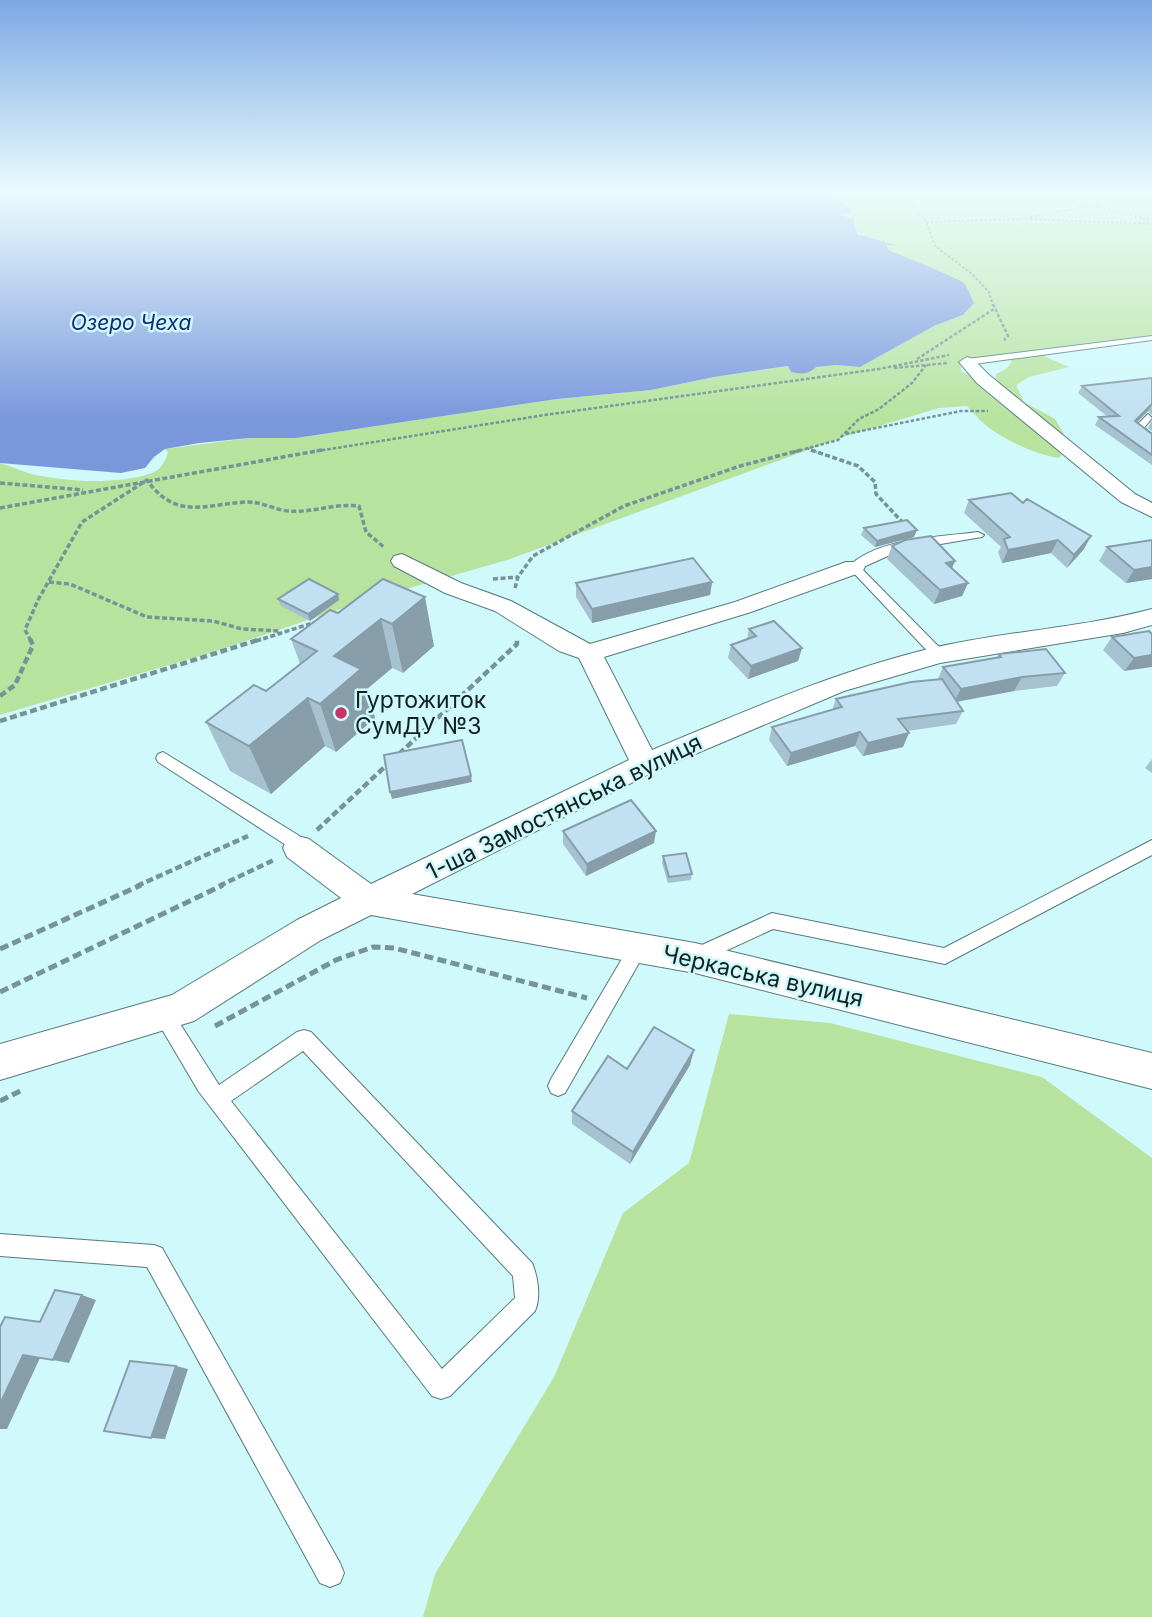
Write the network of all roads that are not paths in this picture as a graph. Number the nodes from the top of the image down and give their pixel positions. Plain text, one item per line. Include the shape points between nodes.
1 (1152, 338) edge
2 (962, 358) joint
3 (1148, 417) edge
4 (1152, 439) edge
5 (1152, 511) edge
6 (978, 536) dead end
7 (402, 561) road end
8 (854, 567) junction
9 (1152, 617) edge
10 (589, 653) junction
11 (939, 654) junction
12 (163, 758) dead end
13 (645, 764) junction
14 (298, 848) joint
15 (1152, 848) edge
16 (369, 901) junction
17 (638, 948) junction
18 (695, 957) junction
19 (163, 1014) junction
20 (0, 1062) edge
21 (1152, 1071) edge
22 (558, 1086) dead end
23 (217, 1099) junction
24 (0, 1245) edge
25 (330, 1573) dead end

1 - 2 lane
2 - 5 street via 1128,498
3 - 4 lane via 1139,428
6 - 8 lane via 866,557
7 - 10 street via 503,606
8 - 10 street via 743,607
8 - 11 lane
9 - 11 street, 1-ша Замостянська вулиця via 1114,628
10 - 13 street
11 - 13 street, 1-ша Замостянська вулиця via 835,685
12 - 14 lane
13 - 16 street, 1-ша Замостянська вулиця
14 - 16 street
15 - 18 lane via 945,956 772,921
16 - 17 street, Черкаська вулиця
16 - 19 street, 1-ша Замостянська вулиця via 309,930 181,1009
17 - 18 street, Черкаська вулиця
17 - 22 lane
18 - 21 street, Черкаська вулиця
19 - 20 street, 1-ша Замостянська вулиця
19 - 23 lane
23 - 23 lane via 441,1387 527,1303 524,1271 304,1039
24 - 25 lane via 154,1256

